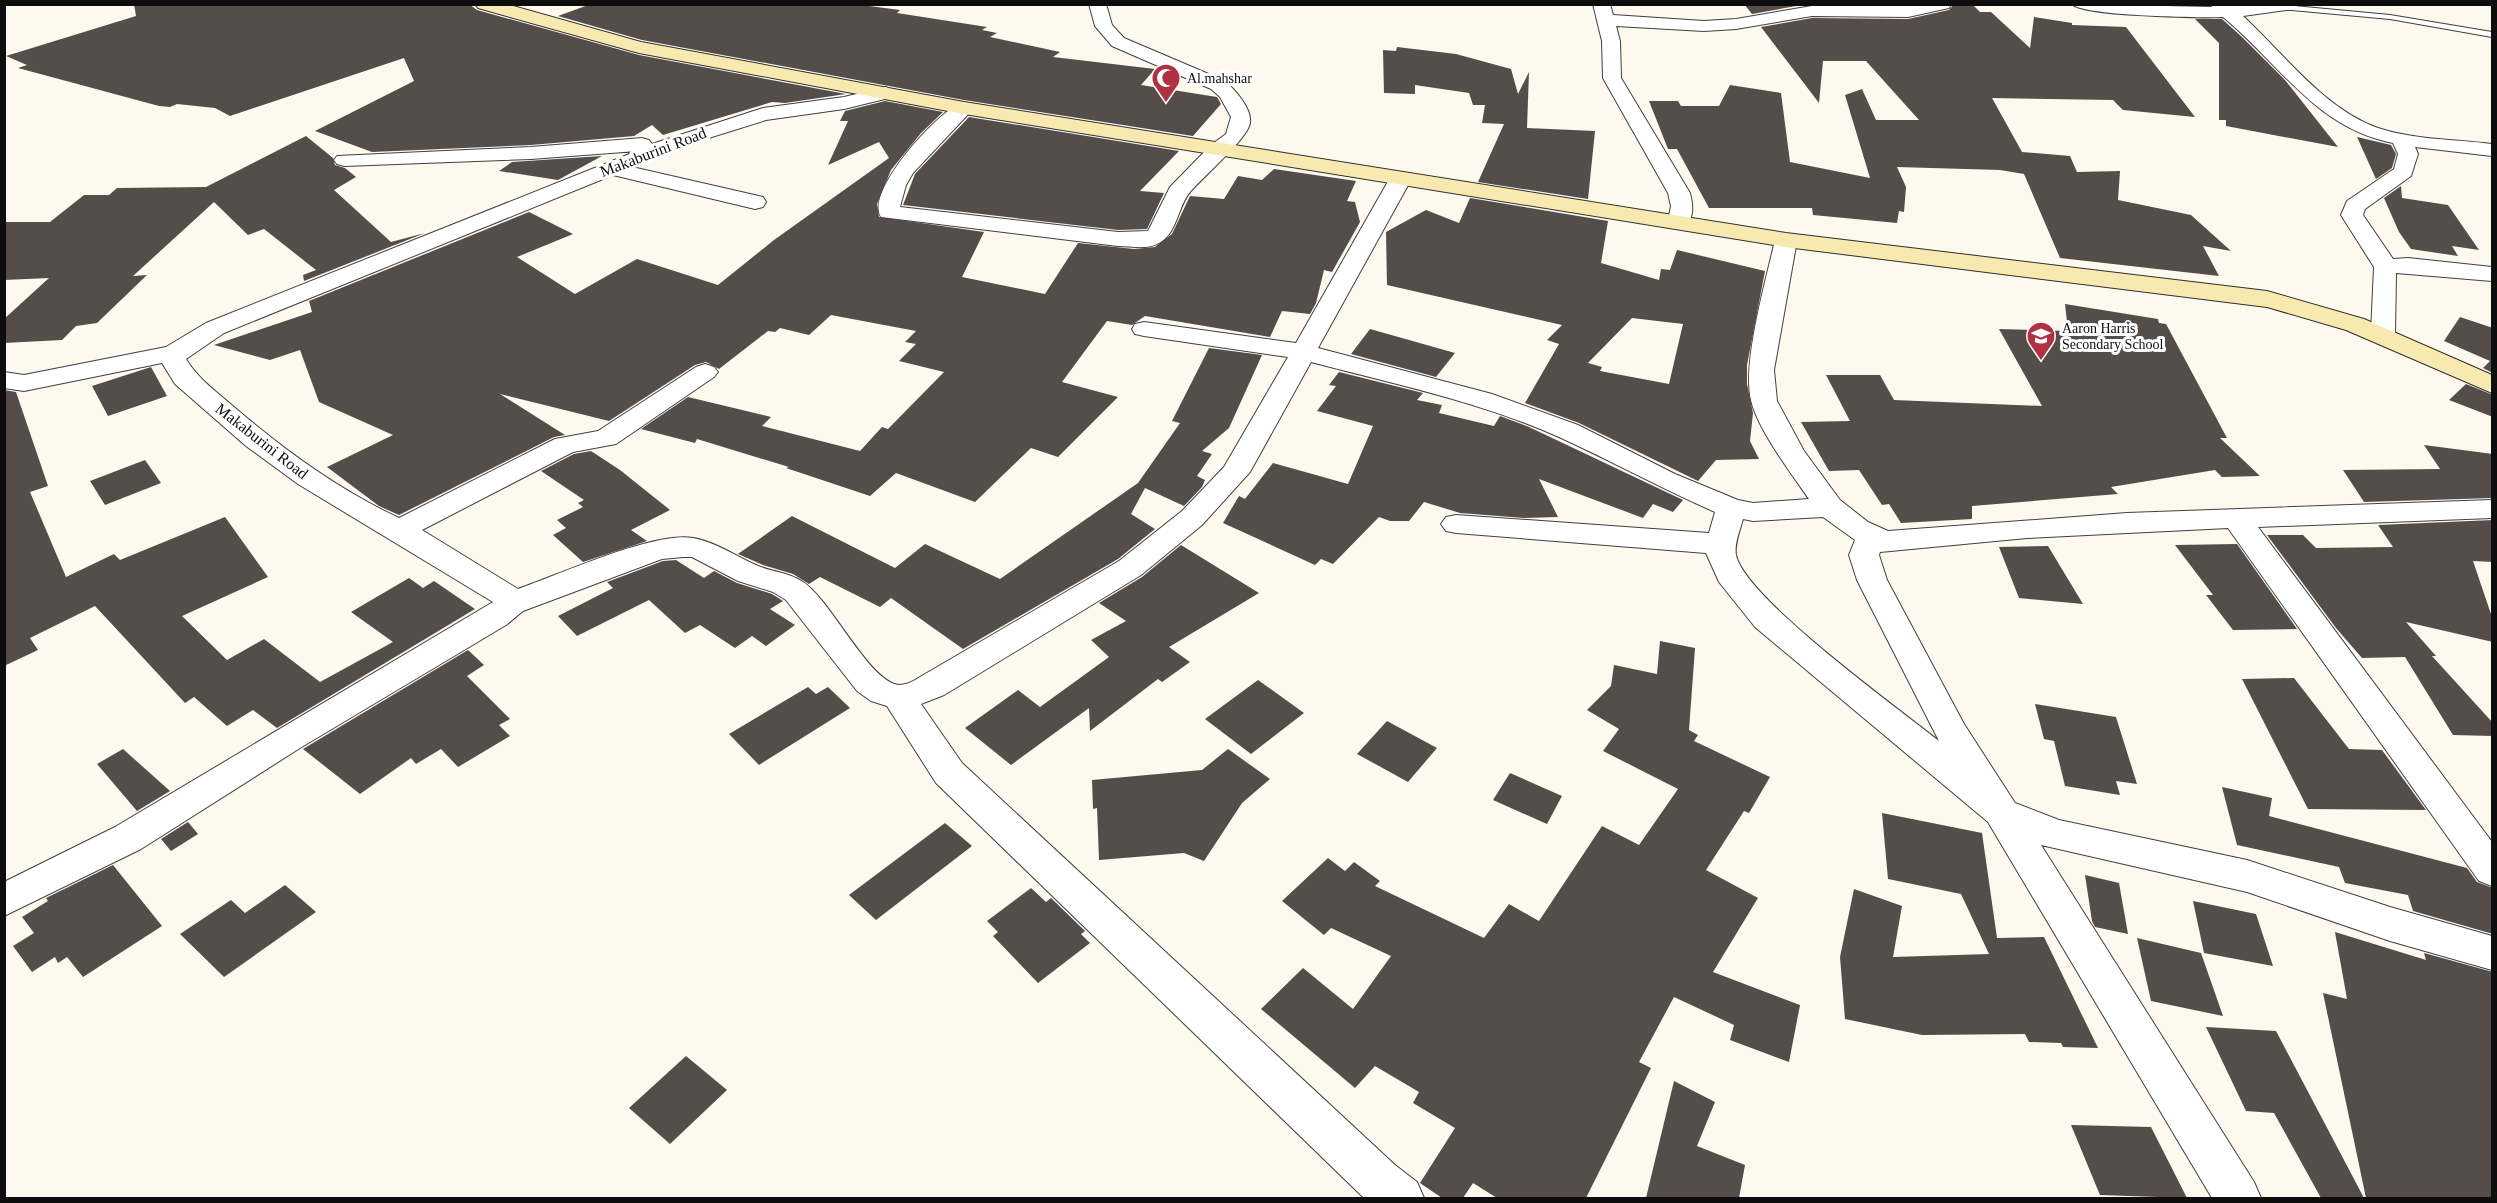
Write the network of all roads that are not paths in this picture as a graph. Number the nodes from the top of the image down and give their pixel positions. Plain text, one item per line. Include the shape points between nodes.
1 (484, 4) edge
2 (1097, 4) edge
3 (1943, 4) edge
4 (2080, 4) edge
5 (2288, 6) edge
6 (2222, 7) edge
7 (1808, 8) edge
8 (1604, 12) edge
9 (2493, 35) edge
10 (886, 93) junction
11 (964, 108) junction
12 (2402, 138) junction
13 (676, 142) junction
14 (1218, 149) junction
15 (2493, 150) edge
16 (344, 160) dead end
17 (610, 168) junction
18 (1401, 178) junction
19 (755, 202) dead end
20 (1679, 221) junction
21 (1786, 240) junction
22 (2386, 267) junction
23 (2493, 274) edge
24 (1144, 329) dead end
25 (2383, 333) junction
26 (174, 352) junction
27 (1304, 352) junction
28 (705, 372) dead end
29 (4, 380) edge
30 (2493, 385) edge
31 (1830, 507) junction
32 (1731, 508) junction
33 (2493, 509) edge
34 (2236, 519) junction
35 (1456, 524) dead end
36 (399, 530) junction
37 (1881, 540) junction
38 (1721, 544) junction
39 (512, 603) junction
40 (899, 698) junction
41 (2002, 813) junction
42 (2493, 870) edge
43 (4, 900) edge
44 (2493, 953) edge
45 (1401, 1198) edge
46 (2238, 1198) edge

1 - 10 street via 639,47
2 - 14 street via 1104,26 1118,42 1199,76 1228,94 1241,117 1240,127 1234,138
3 - 7 street via 1908,12
4 - 6 street via 2167,11
5 - 6 street
5 - 9 lane via 2390,17
6 - 12 street via 2334,111 2356,126
7 - 8 street via 1736,24 1704,26
8 - 20 street via 1611,40 1612,78 1679,193
10 - 11 street
10 - 13 street, Makaburini Road via 764,114
11 - 14 street
11 - 14 street via 918,153 890,195 889,212 1149,240 1157,235 1178,192
12 - 15 street
12 - 22 street via 2408,154 2404,172 2355,206 2352,215
13 - 16 street
13 - 17 street, Makaburini Road
14 - 18 street
17 - 19 street
17 - 26 street, Makaburini Road via 215,328
18 - 20 street
18 - 27 street
20 - 21 street
21 - 25 street via 2267,299 2343,318
21 - 31 street via 1761,370 1764,401 1791,453
22 - 23 street via 2408,265
22 - 25 street via 2382,278 2387,320
24 - 27 street
25 - 30 street
26 - 29 street via 24,382
26 - 36 street, Makaburini Road via 173,359 184,378 256,440 365,514
27 - 32 street via 1429,384 1529,416
27 - 40 street via 1236,472 1163,543 1100,587 932,686
28 - 36 street via 606,438 565,445
31 - 32 street via 1753,512
31 - 37 street via 1857,530
32 - 38 street
33 - 34 street
34 - 37 street via 2027,528
34 - 42 street
35 - 38 street
36 - 39 street, Makaburini Road via 500,591
37 - 41 street via 1868,543 1864,555 1872,580 1951,732
38 - 41 street via 1721,556 1730,575 1766,619
39 - 40 street via 656,550 693,546 717,555 742,572 797,593 871,684 883,694
39 - 43 street via 495,617 128,838
40 - 45 street via 949,773
41 - 44 street via 2054,834 2247,876 2390,924
41 - 46 street

